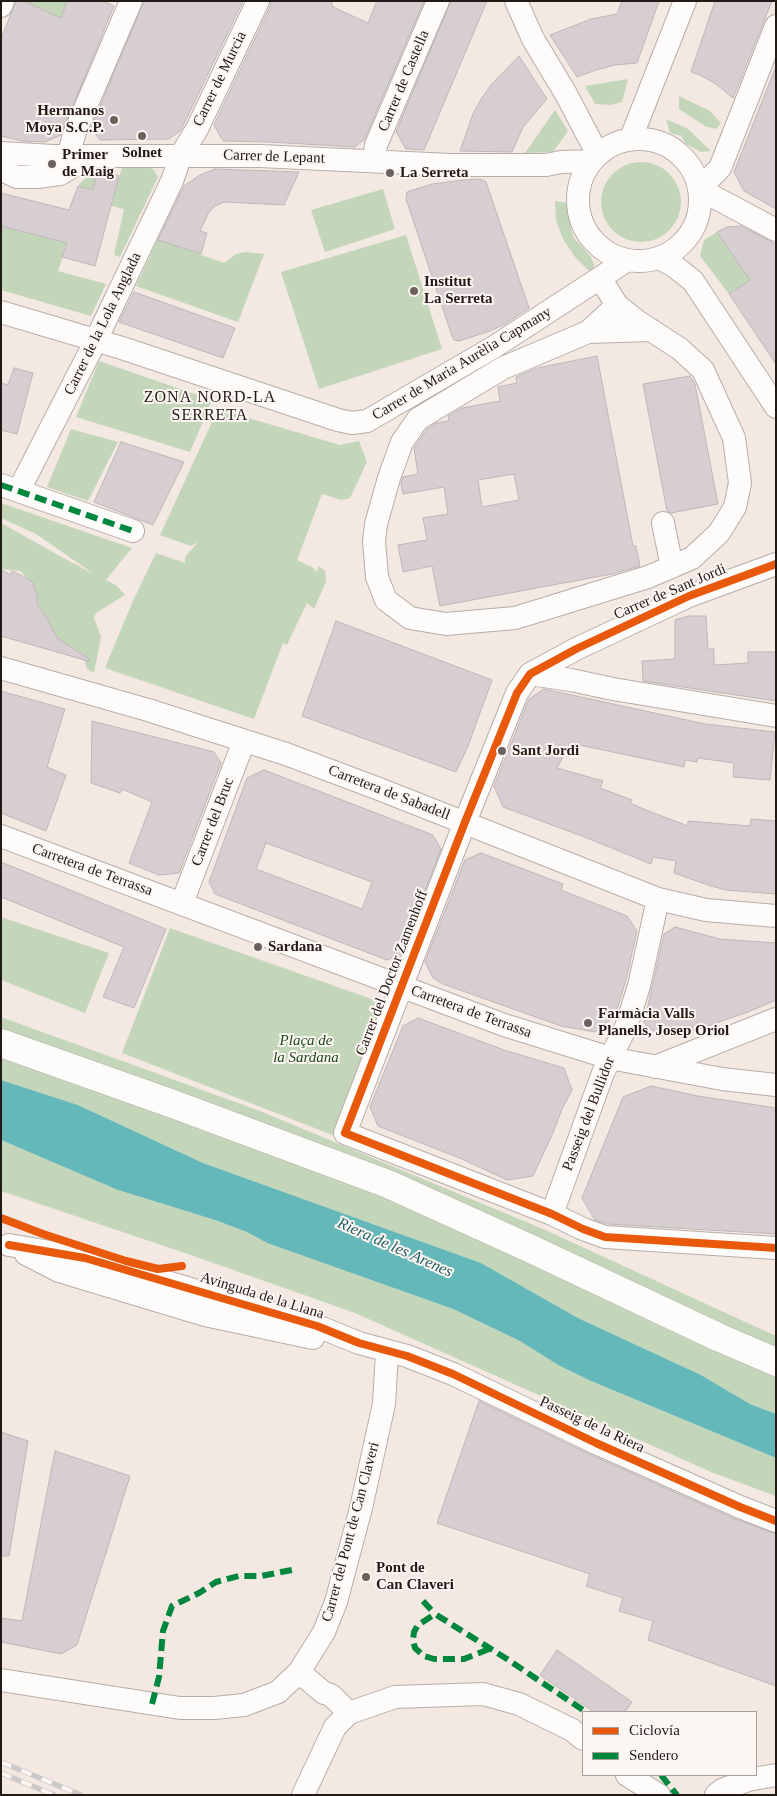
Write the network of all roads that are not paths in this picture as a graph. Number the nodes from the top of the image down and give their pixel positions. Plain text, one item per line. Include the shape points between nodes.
1 (3, 1) edge
2 (131, 1) edge
3 (258, 1) edge
4 (438, 1) edge
5 (516, 1) edge
6 (685, 1) edge
7 (1, 6) edge
8 (776, 26) edge
9 (771, 52) edge
10 (576, 112) junction
11 (625, 140) junction
12 (1, 153) edge
13 (181, 155) junction
14 (75, 156) junction
15 (374, 161) junction
16 (590, 165) junction
17 (1, 166) edge
18 (699, 189) junction
19 (743, 212) junction
20 (697, 218) junction
21 (776, 230) edge
22 (686, 240) junction
23 (660, 259) junction
24 (626, 261) junction
25 (600, 278) junction
26 (693, 281) junction
27 (617, 305) junction
28 (1, 312) edge
29 (651, 330) junction
30 (588, 332) junction
31 (96, 340) junction
32 (775, 403) edge
33 (10, 487) edge
34 (663, 523) dead end
35 (133, 531) dead end
36 (776, 564) edge
37 (672, 566) junction
38 (576, 649) junction
39 (1, 668) edge
40 (530, 674) junction
41 (568, 674) junction
42 (776, 716) edge
43 (244, 740) junction
44 (465, 822) junction
45 (1, 836) edge
46 (658, 899) junction
47 (182, 903) junction
48 (776, 916) edge
49 (401, 986) junction
50 (776, 1019) edge
51 (1, 1043) edge
52 (610, 1058) junction
53 (654, 1067) junction
54 (776, 1085) edge
55 (552, 1214) junction
56 (5, 1244) edge
57 (776, 1248) edge
58 (399, 1355) junction
59 (776, 1362) edge
60 (776, 1521) edge
61 (299, 1672) junction
62 (1, 1680) edge
63 (349, 1713) junction
64 (582, 1738) edge
65 (776, 1775) edge
66 (629, 1776) edge
67 (303, 1795) edge
68 (659, 1795) edge
69 (716, 1795) edge

1 - 7 street
2 - 14 street via 75,132
3 - 13 street, Carrer de Murcia via 197,129
4 - 15 street, Carrer de Castella via 376,145
5 - 10 street via 533,39
6 - 11 street
8 - 9 street
9 - 18 street via 720,168
10 - 11 street via 600,132
10 - 16 street
11 - 16 street
11 - 18 street via 648,139 676,150 695,174
12 - 14 street, Carrer de Lepant
13 - 14 street, Carrer de Lepant
13 - 15 street, Carrer de Lepant
13 - 31 street, Carrer de la Lola Anglada via 172,181
14 - 17 street via 77,164 60,174 37,178 17,177
15 - 16 street, Carrer de Lepant via 546,166 565,171
16 - 24 street via 577,200 580,218 593,242 605,252
18 - 19 street
18 - 20 street via 700,212
19 - 20 street via 717,212
19 - 21 street
20 - 22 street
22 - 23 street
22 - 26 street
23 - 24 street
23 - 26 street
24 - 25 street, Carrer de Maria Aurèlia Capmany
25 - 27 street
25 - 31 street, Carrer de Maria Aurèlia Capmany via 494,347 368,421 352,423
26 - 32 street
27 - 29 street
27 - 30 street
28 - 31 street, Carrer de Maria Aurèlia Capmany
29 - 30 street
29 - 37 street via 680,349 703,370 734,438 740,483 735,506 719,533 692,558
30 - 37 street via 503,368 418,419 402,442 379,514 374,541 377,577 386,600 410,618 446,624 515,618 648,577
31 - 33 street, Carrer de la Lola Anglada
33 - 35 street
34 - 37 street
36 - 38 street, Carrer de Sant Jordi via 689,596
38 - 40 street, Carrer de Sant Jordi
38 - 41 street via 565,660
39 - 43 street, Carretera de Sabadell
40 - 41 street
40 - 44 street, Carrer de Sant Jordi via 517,693
41 - 42 street via 613,689
43 - 44 street, Carretera de Sabadell
43 - 47 street, Carrer del Bruc
44 - 46 street, Carretera de Sabadell
44 - 49 street, Carrer del Doctor Zamenhoff
45 - 47 street, Carretera de Terrassa
46 - 48 street, Carretera de Sabadell via 706,910
46 - 52 street, Passeig del Bullidor via 639,986 626,1027
47 - 49 street, Carretera de Terrassa
49 - 52 street, Carretera de Terrassa via 504,1025
49 - 55 street, Carrer del Doctor Zamenhoff via 345,1133
50 - 53 street
51 - 59 main road via 388,1184
52 - 53 street, Carretera de Terrassa
52 - 55 street, Passeig del Bullidor
53 - 54 street, Carretera de Terrassa
55 - 57 street via 606,1237
56 - 58 street, Avinguda de la Llana via 85,1258 317,1326
58 - 60 street, Passeig de la Riera via 453,1374 596,1443
58 - 61 street, Carrer del Pont de Can Claveri via 399,1377 384,1404 336,1602 324,1632
61 - 62 street, Carrer del Pont de Can Claveri via 278,1692 244,1704 214,1708 180,1708
61 - 63 street via 331,1695
63 - 64 street via 395,1697 483,1694 519,1704
63 - 67 street via 335,1727
65 - 69 street via 748,1780
66 - 68 street

